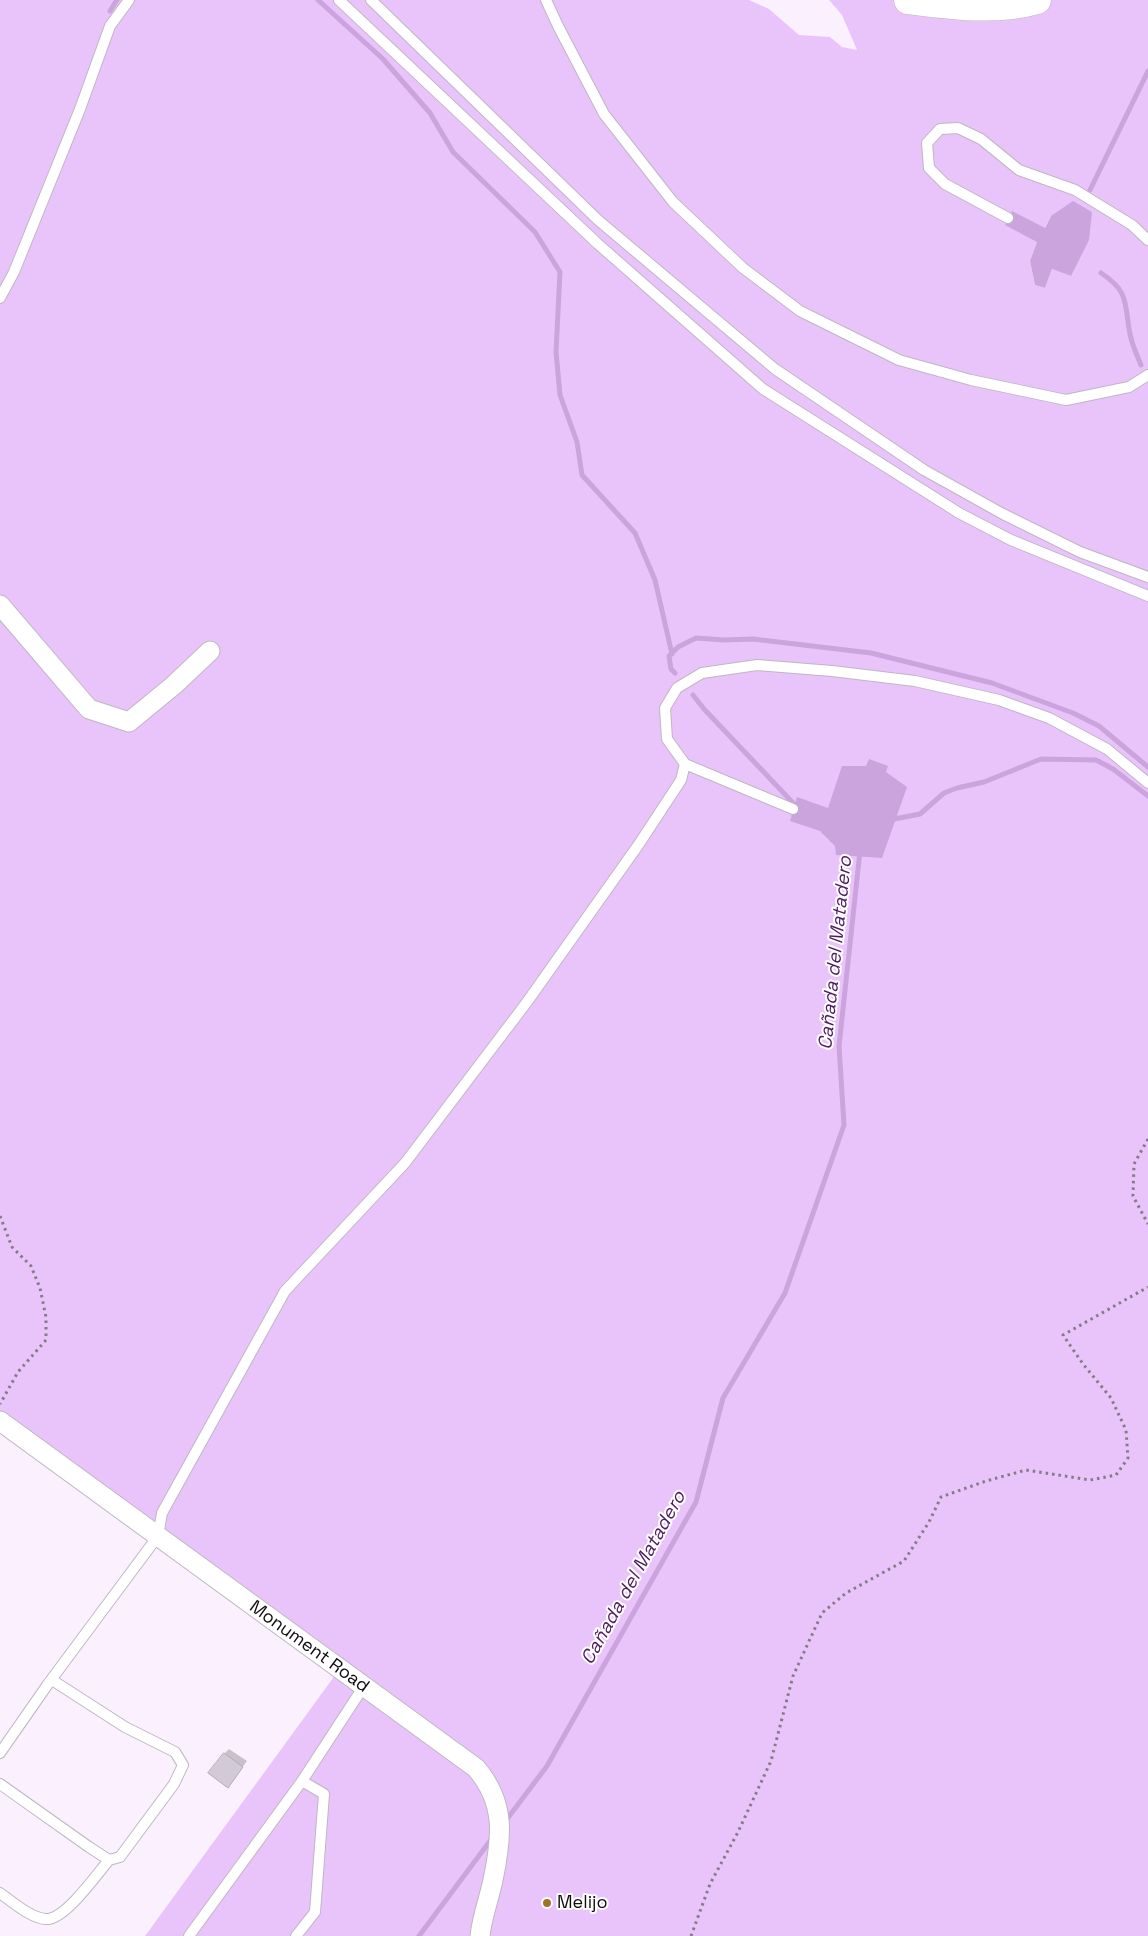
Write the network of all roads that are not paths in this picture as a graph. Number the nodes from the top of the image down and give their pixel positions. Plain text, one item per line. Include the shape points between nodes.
1 (129, 0) edge
2 (339, 0) edge
3 (372, 0) edge
4 (546, 0) edge
5 (908, 0) edge
6 (1037, 0) edge
7 (1008, 218) dead end
8 (1148, 240) edge
9 (0, 298) edge
10 (1148, 375) edge
11 (1148, 577) edge
12 (1148, 596) edge
13 (0, 605) edge
14 (210, 651) dead end
15 (685, 764) junction
16 (1148, 783) edge
17 (793, 809) dead end
18 (1, 1423) edge
19 (158, 1536) junction
20 (52, 1680) junction
21 (364, 1686) junction
22 (0, 1753) edge
23 (302, 1781) junction
24 (0, 1784) edge
25 (109, 1860) junction
26 (0, 1893) edge
27 (189, 1936) edge
28 (296, 1936) edge
29 (480, 1936) edge

1 - 9 lane via 110,26 29,236
2 - 12 lane via 598,244 764,389 959,513 1011,540
3 - 11 lane via 598,220 775,369 924,470 1002,514 1080,552
4 - 10 lane via 604,114 673,202 743,268 800,311 899,360 971,380 1066,400 1129,388
5 - 6 highway via 990,6
7 - 8 lane via 945,184 929,168 927,143 940,129 958,128 980,139 1019,170 1075,190 1132,225
13 - 14 street via 89,709 129,722 174,686
15 - 16 lane via 667,739 665,708 677,688 702,673 757,664 915,681 999,700 1049,718 1107,749
15 - 17 lane
15 - 19 lane via 681,780 639,844 527,1002 417,1148 284,1291 162,1513
18 - 19 street, Monument Road
19 - 20 lane
19 - 21 street, Monument Road
20 - 22 lane
20 - 25 lane via 125,1728 174,1752 183,1765 174,1784 120,1857
21 - 23 lane
21 - 29 street, Monument Road via 476,1768 488,1782 499,1809 499,1836
23 - 27 lane
23 - 28 lane via 324,1794 315,1912
24 - 25 lane
25 - 26 lane via 70,1905 59,1915 47,1919 29,1914

